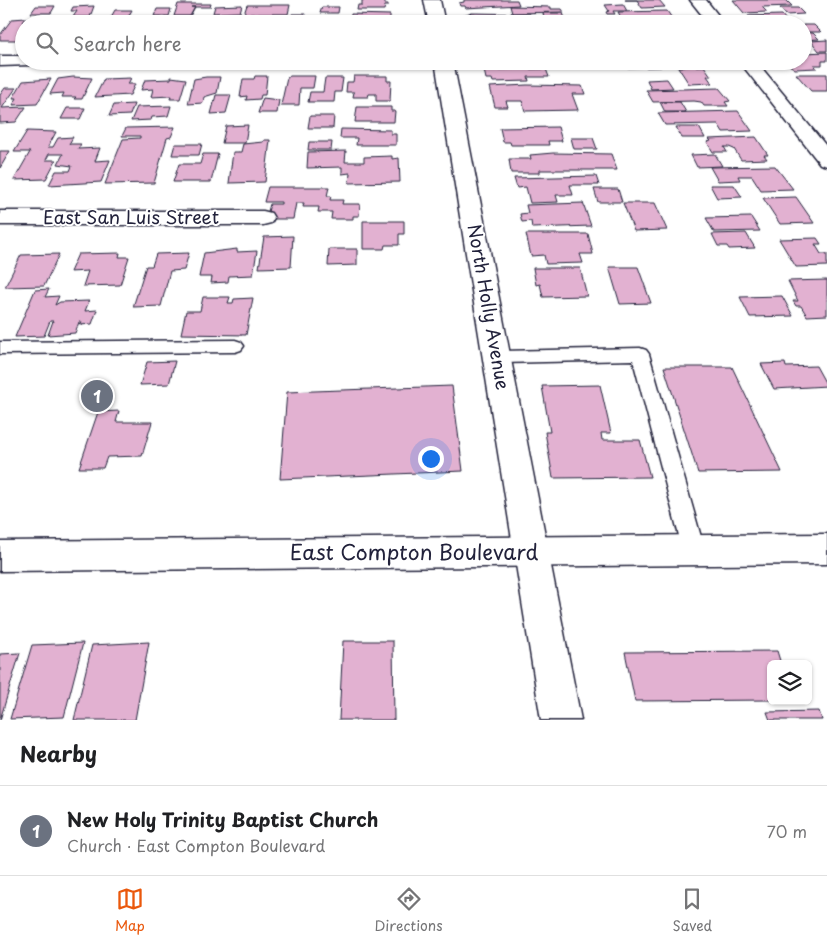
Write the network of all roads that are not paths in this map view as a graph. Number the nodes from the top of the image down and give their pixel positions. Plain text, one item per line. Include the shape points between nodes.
1 (432, 0) edge
2 (698, 0) edge
3 (435, 15) edge
4 (710, 15) edge
5 (0, 61) edge
6 (15, 61) edge
7 (446, 70) edge
8 (754, 70) edge
9 (827, 160) edge
10 (0, 218) edge
11 (263, 218) dead end
12 (235, 346) dead end
13 (0, 348) edge
14 (497, 358) junction
15 (827, 549) edge
16 (694, 551) junction
17 (532, 552) junction
18 (0, 556) edge
19 (561, 720) edge

1 - 3 street
2 - 4 street
5 - 6 street
7 - 14 street, North Holly Avenue
8 - 9 street
10 - 11 street, East San Luis Street
12 - 13 lane
14 - 16 lane via 640,354
14 - 17 street, North Holly Avenue
15 - 16 street, East Compton Boulevard
16 - 17 street, East Compton Boulevard
17 - 18 street, East Compton Boulevard
17 - 19 street, North Holly Avenue

